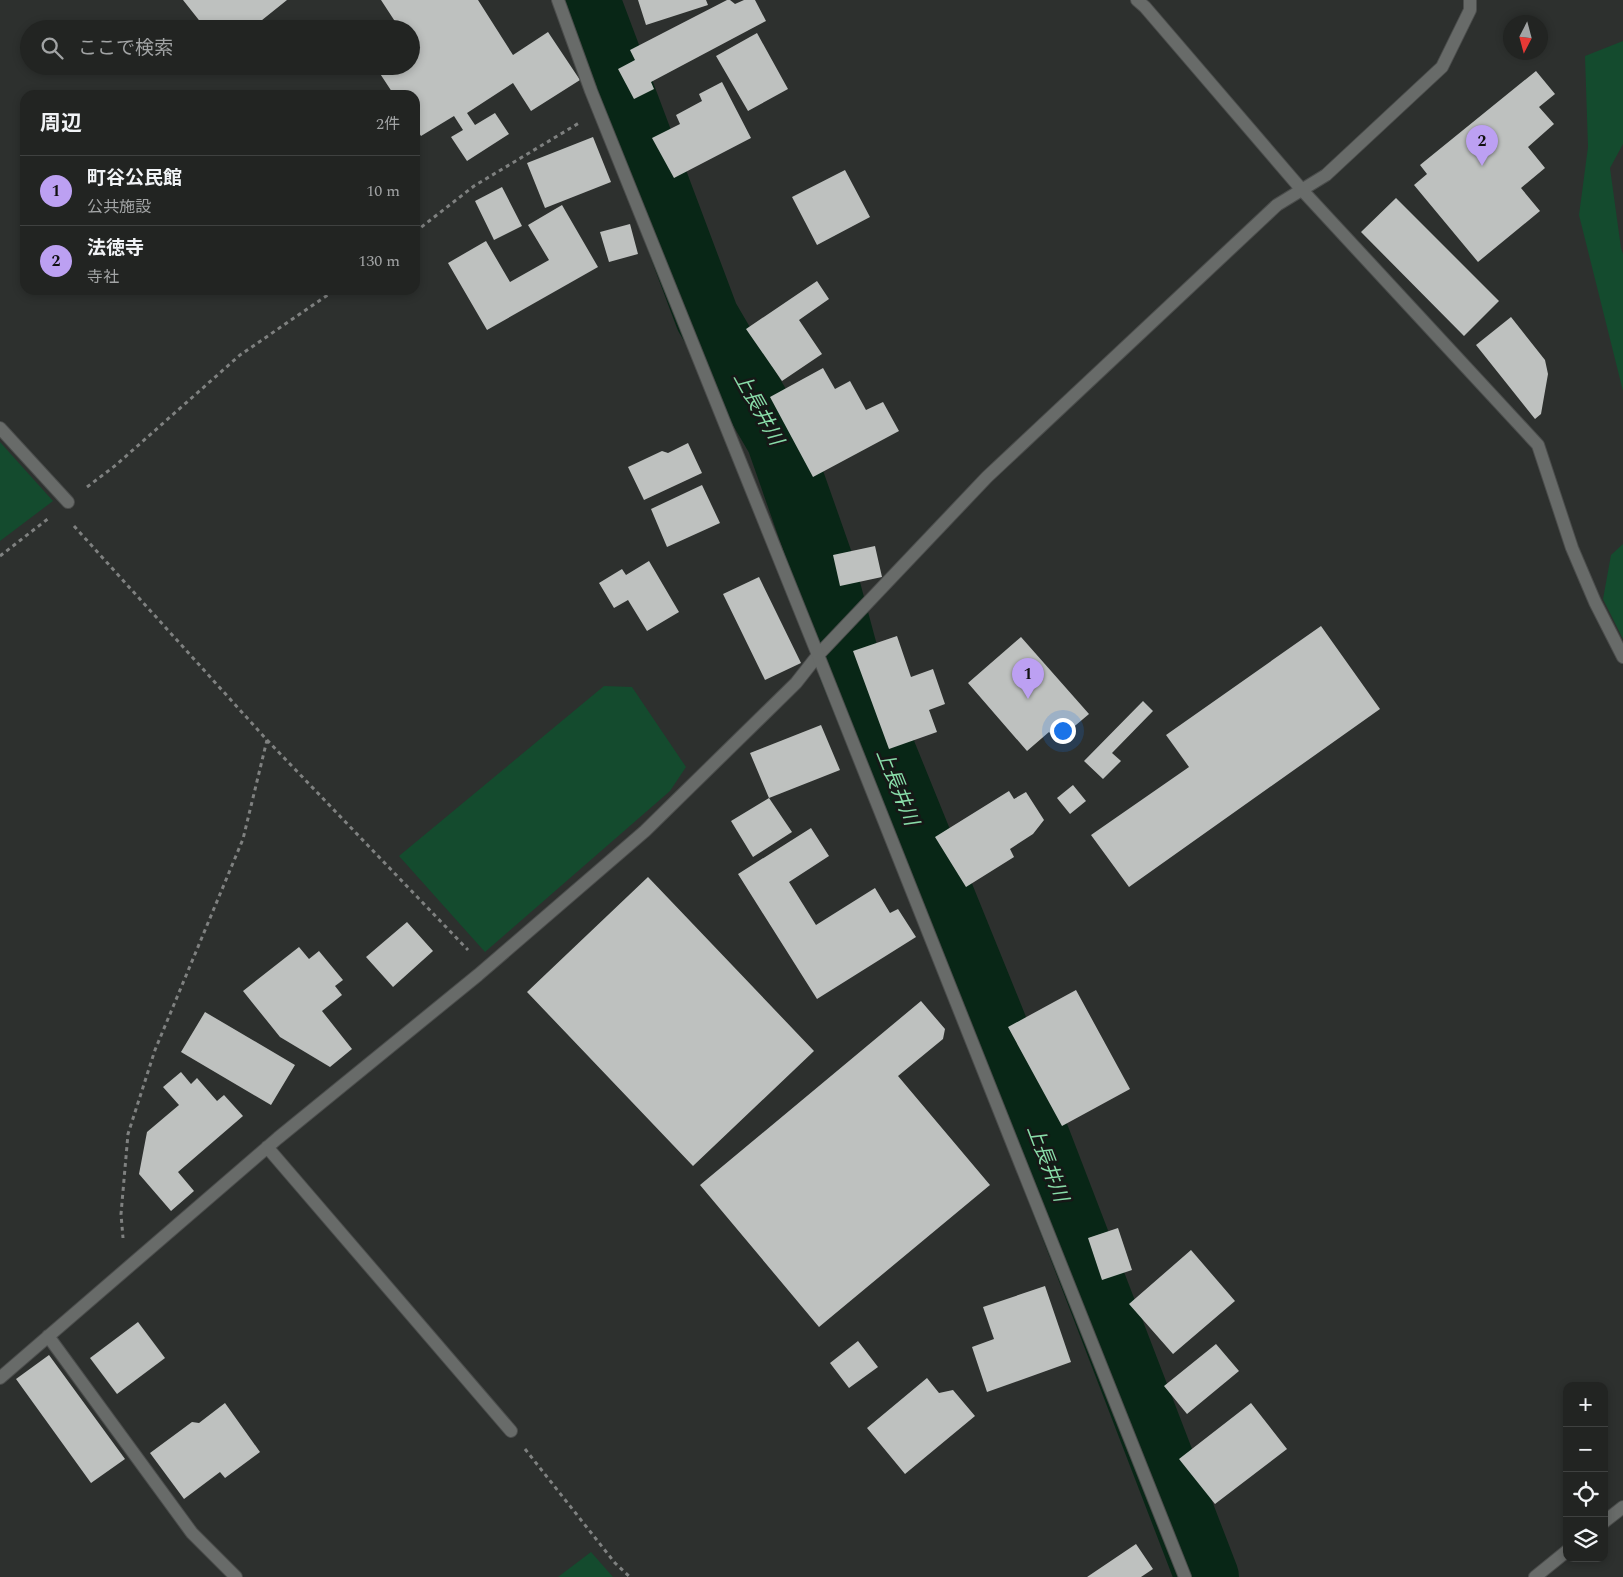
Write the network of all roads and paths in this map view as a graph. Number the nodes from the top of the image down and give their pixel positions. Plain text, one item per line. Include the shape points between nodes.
1 (558, 0) edge
2 (1137, 0) edge
3 (1470, 0) edge
4 (599, 111) junction
5 (1302, 190) junction
6 (420, 228) edge
7 (328, 295) edge
8 (0, 428) edge
9 (63, 506) junction
10 (0, 556) edge
11 (818, 655) junction
12 (1623, 657) edge
13 (267, 740) junction
14 (486, 969) junction
15 (267, 1147) junction
16 (126, 1268) junction
17 (48, 1336) junction
18 (0, 1378) edge
19 (511, 1431) joint
20 (1623, 1507) edge
21 (1608, 1519) edge
22 (1563, 1554) edge
23 (236, 1577) edge
24 (630, 1577) edge
25 (1185, 1577) edge
26 (1535, 1577) edge

1 - 4 street
2 - 5 street
3 - 5 street via 1470,10 1442,67 1326,175
4 - 6 path via 474,186
4 - 11 street
5 - 11 street via 1277,205 987,477
5 - 12 street via 1538,446 1572,548
7 - 9 path via 240,355
8 - 9 street
9 - 10 path
9 - 13 path
11 - 14 street via 796,683 645,831
11 - 25 street
13 - 14 path
13 - 16 path via 243,839 155,1050 128,1134 121,1214
14 - 15 street
15 - 16 street
15 - 19 street
16 - 17 street
17 - 18 street
17 - 23 street via 192,1533
19 - 24 path
20 - 21 street
22 - 26 street

